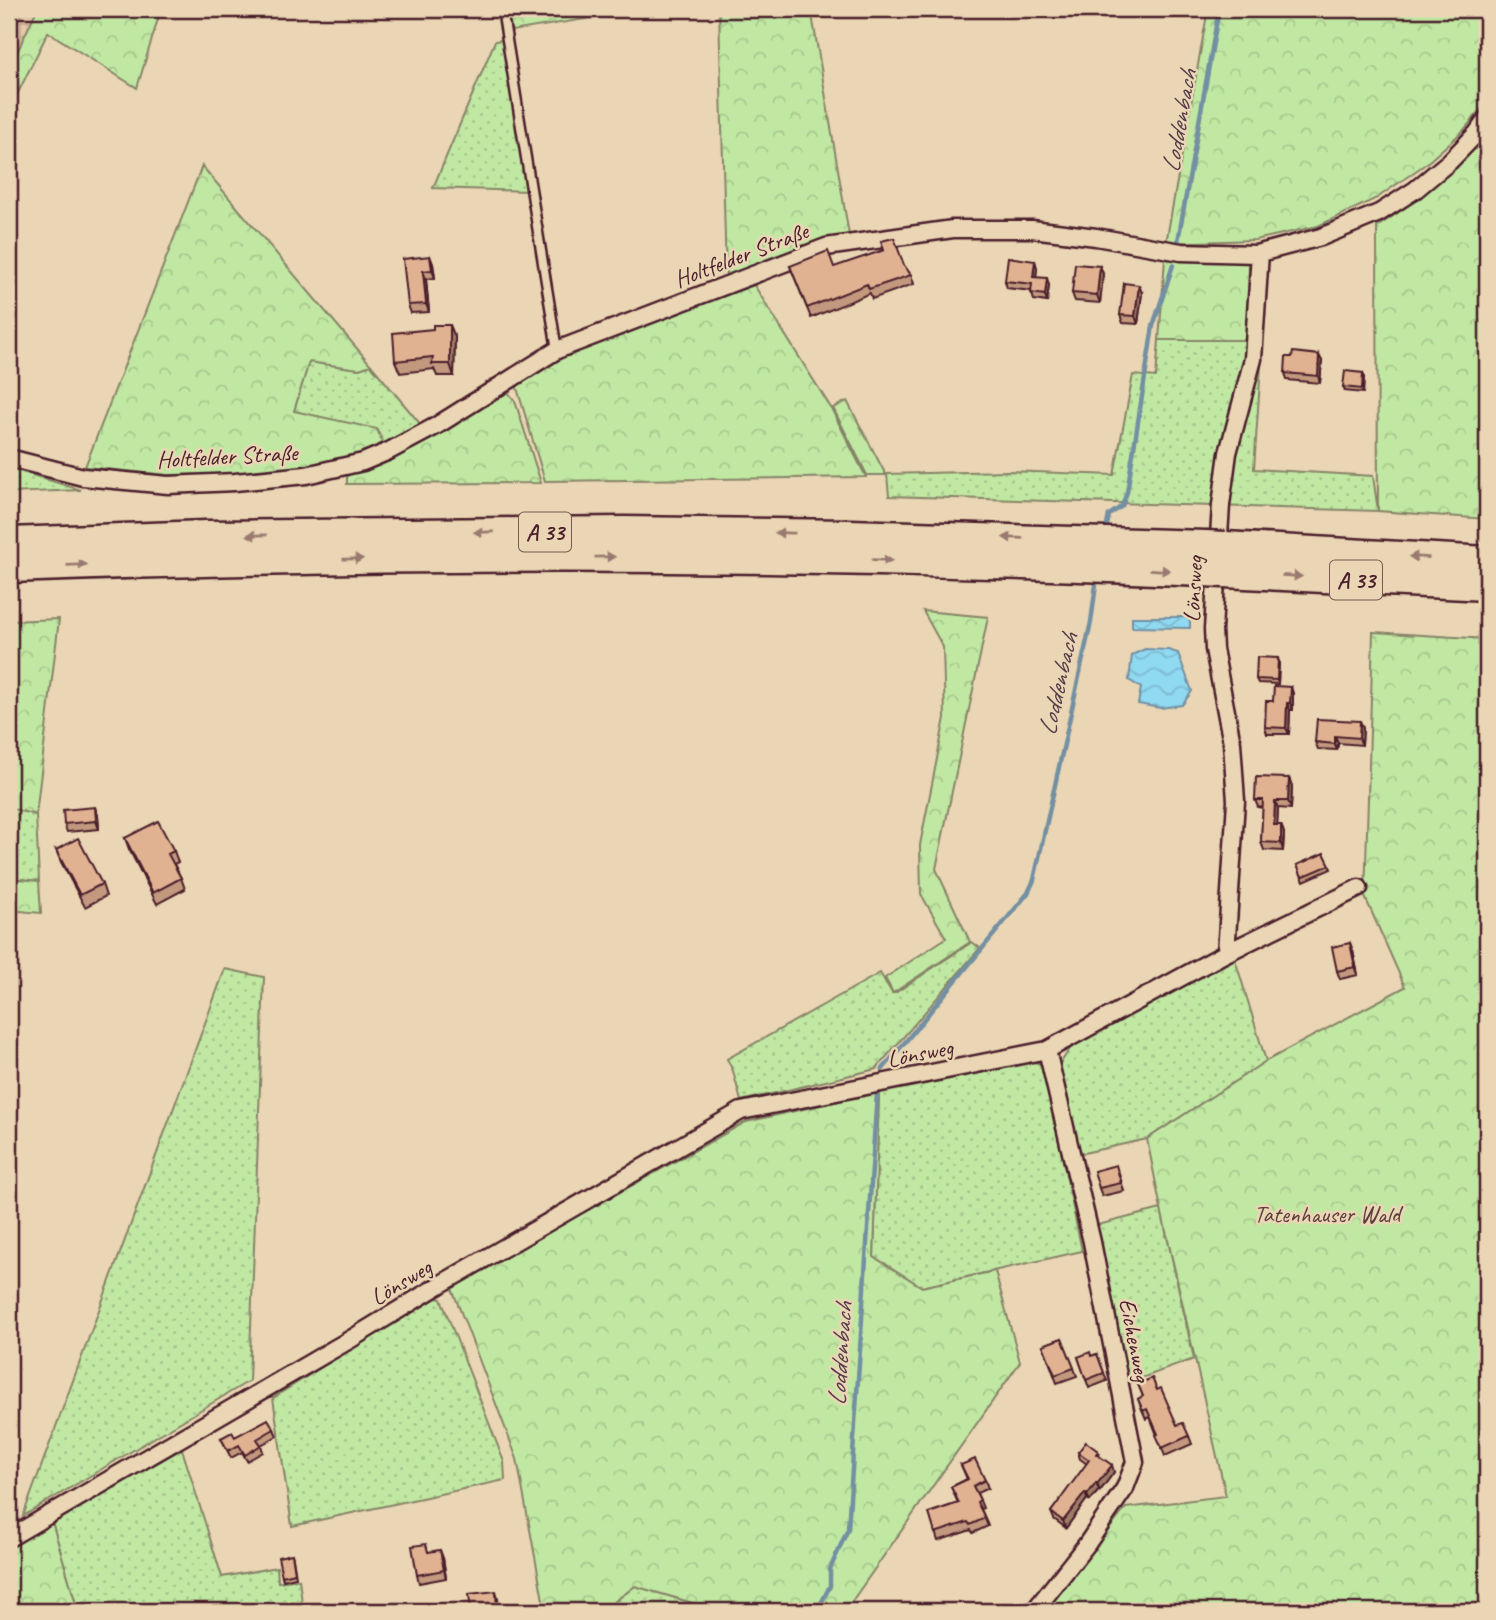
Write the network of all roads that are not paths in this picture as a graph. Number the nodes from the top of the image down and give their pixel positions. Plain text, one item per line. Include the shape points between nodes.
1 (502, 9) edge
2 (1487, 119) edge
3 (1260, 253) junction
4 (557, 350) junction
5 (9, 458) edge
6 (9, 541) edge
7 (1079, 553) junction
8 (1214, 559) junction
9 (1487, 561) edge
10 (9, 568) edge
11 (1487, 586) edge
12 (1359, 888) dead end
13 (1226, 953) junction
14 (1047, 1050) junction
15 (9, 1538) edge
16 (1034, 1611) edge

1 - 4 lane
2 - 3 street, Holtfelder Straße via 1450,161 1379,213 1321,237
3 - 4 street, Holtfelder Straße via 1181,252 1032,229 915,234 825,247
3 - 13 street, Lönsweg via 1253,359 1228,453 1221,505 1213,629 1232,743 1236,801
4 - 5 street, Holtfelder Straße via 389,452 306,475 169,485 83,477
7 -> 6 highway, A 33 via 850,534 624,531
7 - 8 highway, A 33
10 -> 7 highway, A 33 via 200,561 847,559
9 -> 8 highway, A 33
8 -> 11 highway, A 33
12 - 13 street
13 - 14 street, Lönsweg
14 - 15 street, Lönsweg via 741,1111
14 - 16 street, Eichenweg via 1092,1242 1135,1462 1125,1488

